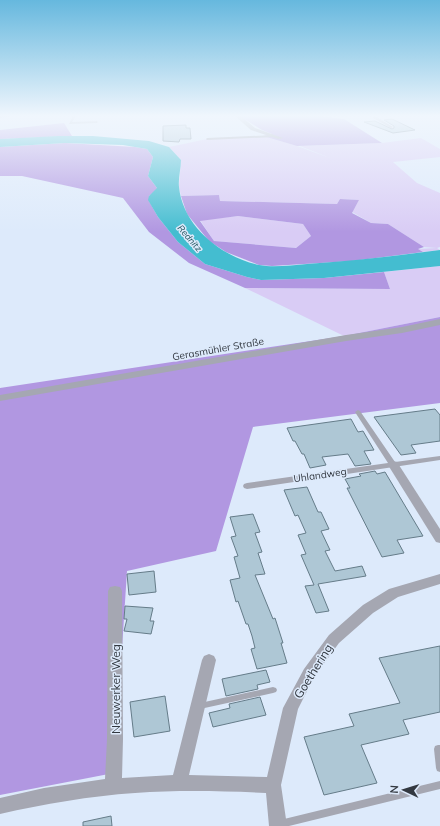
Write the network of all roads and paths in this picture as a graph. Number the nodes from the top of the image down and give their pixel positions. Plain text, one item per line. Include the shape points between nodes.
1 (440, 322) edge
2 (0, 398) edge
3 (358, 412) dead end
4 (440, 458) edge
5 (393, 465) junction
6 (247, 486) dead end
7 (440, 539) edge
8 (440, 580) edge
9 (115, 591) dead end
10 (209, 660) dead end
11 (273, 690) dead end
12 (198, 706) junction
13 (440, 749) edge
14 (440, 768) edge
15 (179, 783) junction
16 (273, 785) junction
17 (440, 785) edge
18 (113, 787) junction
19 (0, 806) edge
20 (277, 825) edge

1 - 2 street, Gerasmühler Straße
3 - 5 street
4 - 5 street, Uhlandweg
5 - 6 street, Uhlandweg
5 - 7 street
8 - 16 street, Goethering via 394,593 368,609 334,639 309,673 291,708
9 - 18 street, Neuwerker Weg
10 - 12 street
11 - 12 lane
12 - 15 street
13 - 14 lane
15 - 16 street
15 - 18 street
16 - 20 street, Goethering
17 - 20 lane, Goethering
18 - 19 street via 55,793

